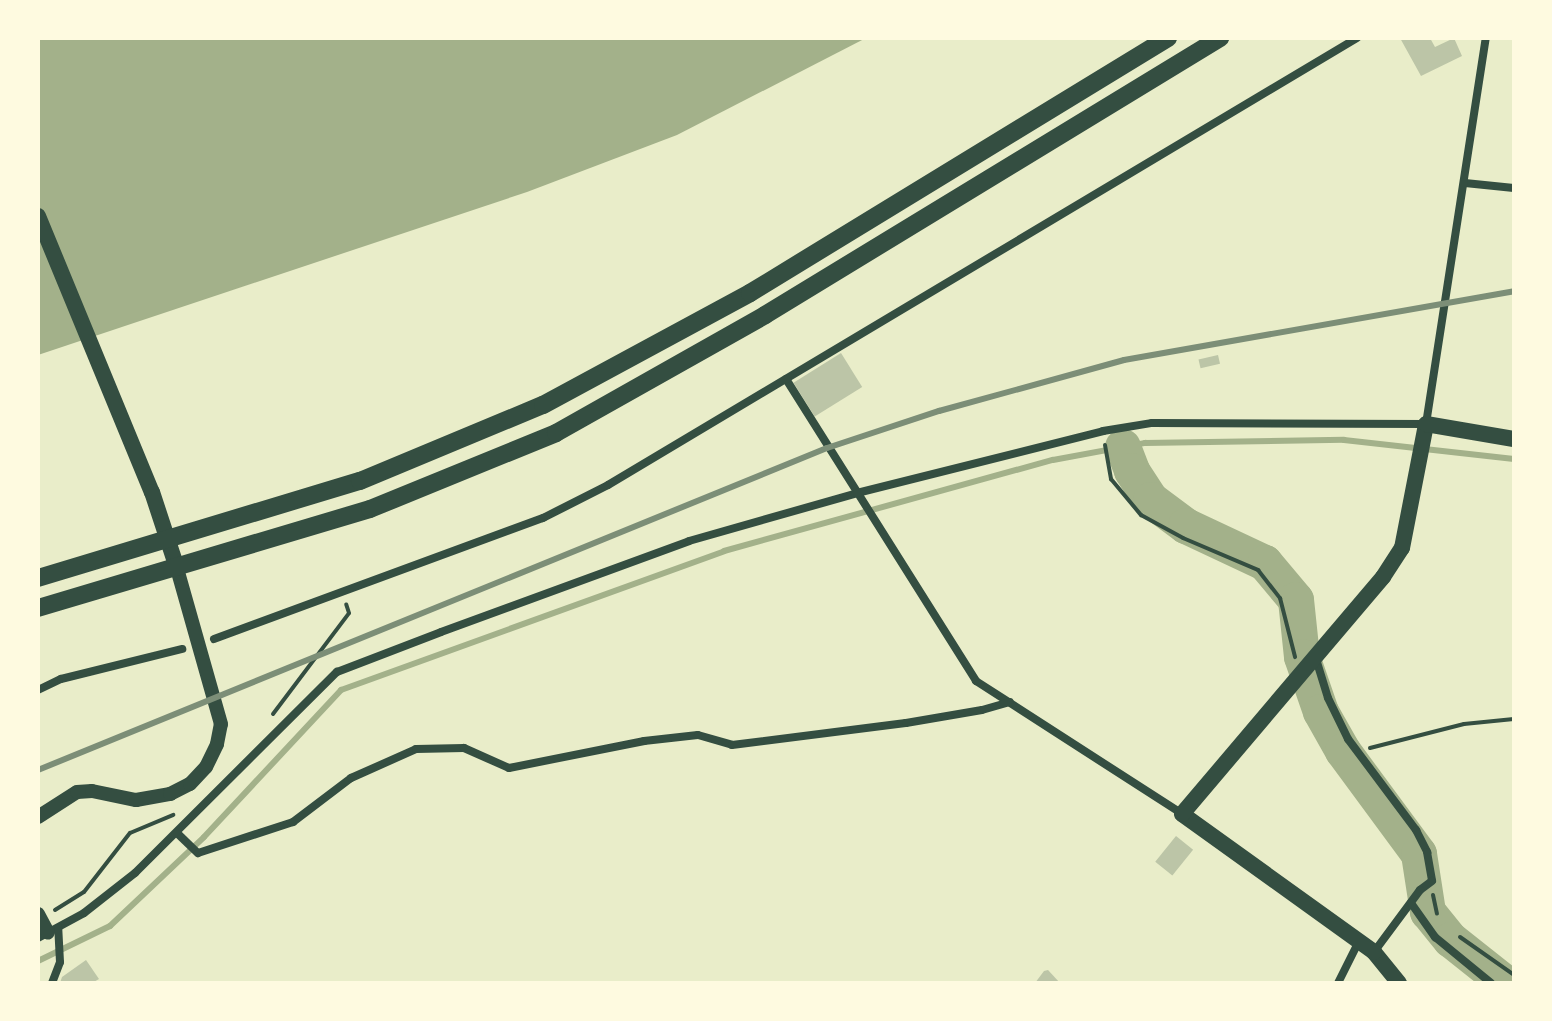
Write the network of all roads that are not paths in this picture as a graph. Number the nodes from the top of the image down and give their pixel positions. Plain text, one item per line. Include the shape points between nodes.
1 (1168, 38) edge
2 (1220, 38) edge
3 (1357, 38) edge
4 (1486, 38) edge
5 (1465, 183) junction
6 (1514, 188) edge
7 (38, 216) edge
8 (786, 379) junction
9 (1426, 430) junction
10 (1514, 439) edge
11 (857, 493) junction
12 (169, 541) junction
13 (177, 568) junction
14 (38, 578) edge
15 (38, 608) edge
16 (214, 639) dead end
17 (182, 649) dead end
18 (1309, 665) junction
19 (38, 690) edge
20 (1010, 702) junction
21 (1182, 814) junction
22 (38, 817) edge
23 (177, 833) junction
24 (1411, 903) junction
25 (38, 914) edge
26 (51, 934) edge
27 (1358, 943) junction
28 (1374, 952) junction
29 (52, 983) edge
30 (1338, 983) edge
31 (1399, 983) edge
32 (1491, 983) edge

1 - 12 main road via 750,293 543,405 360,481
2 - 13 main road via 765,315 556,433 370,509
3 - 8 street
4 - 5 street
5 - 6 street
5 - 9 street
7 - 12 main road
8 - 11 street
8 - 16 street via 543,518
9 - 10 main road
9 - 11 street via 1152,423
9 - 18 main road via 1402,548
11 - 20 street via 976,681
11 - 23 street via 636,559 337,672
12 - 13 main road
12 - 14 main road
13 - 15 main road
13 - 22 street via 221,724 206,767 190,784 153,799 77,792
17 - 19 street via 61,679
18 - 21 main road
18 - 24 street via 1356,751 1427,852 1426,885
20 - 21 street
20 - 23 street via 906,723 732,745 698,735 644,741 509,768 464,748 416,749 351,778 293,822 198,853
21 - 27 main road
23 - 26 street via 135,873
24 - 28 street
24 - 32 street via 1435,937
25 - 26 street
26 - 29 street via 60,962
27 - 28 main road
27 - 30 street
28 - 31 main road

